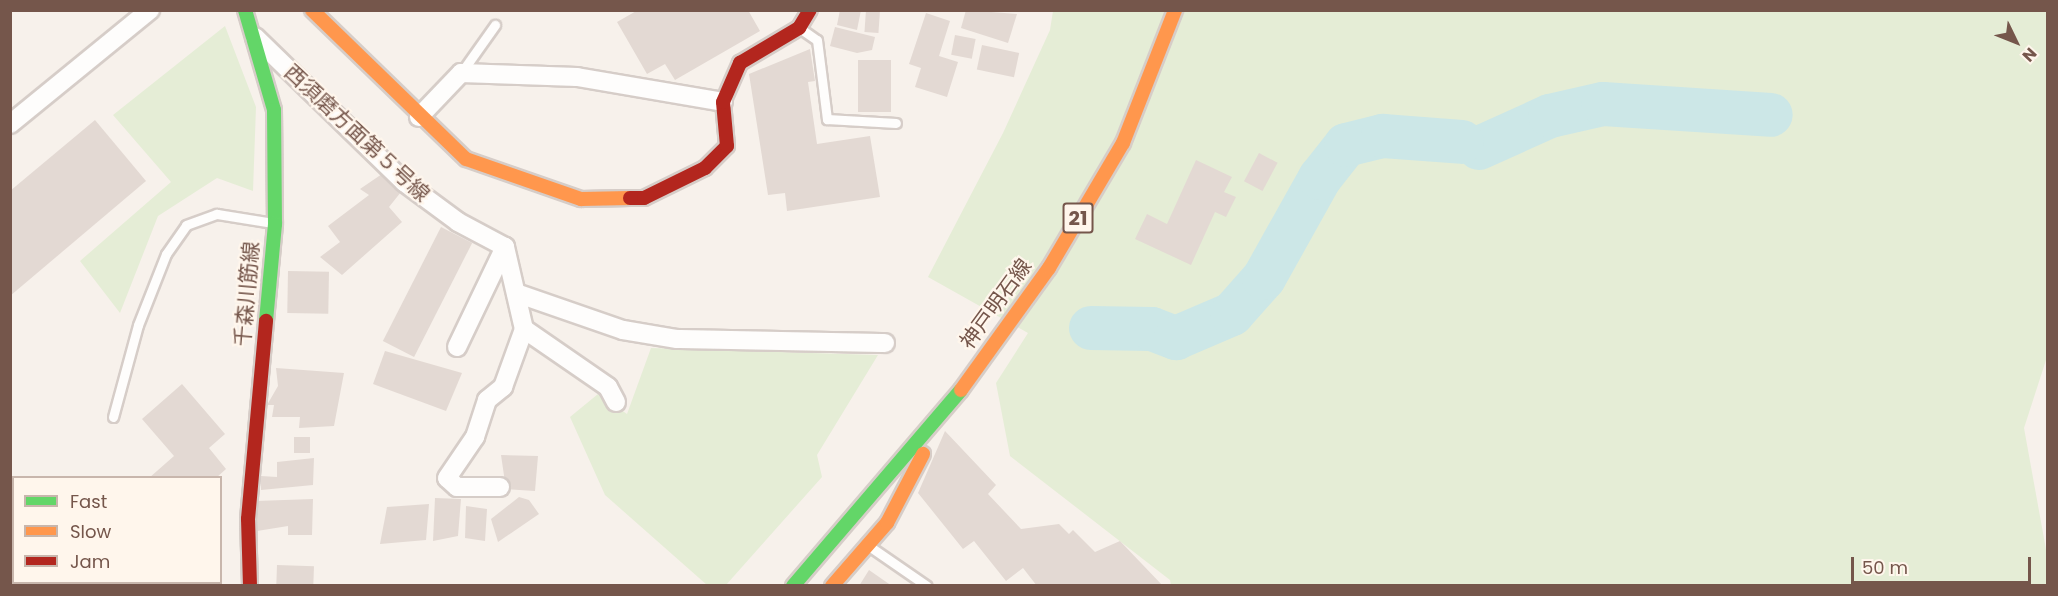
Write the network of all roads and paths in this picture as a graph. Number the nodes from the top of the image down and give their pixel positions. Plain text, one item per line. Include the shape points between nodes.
1 (150, 10) edge
2 (245, 10) edge
3 (312, 10) edge
4 (810, 10) edge
5 (1175, 10) edge
6 (495, 25) dead end
7 (799, 28) junction
8 (255, 37) junction
9 (462, 73) junction
10 (723, 102) junction
11 (419, 117) junction
12 (896, 123) dead end
13 (10, 124) edge
14 (275, 224) junction
15 (505, 247) junction
16 (516, 293) junction
17 (524, 329) junction
18 (885, 343) dead end
19 (457, 347) dead end
20 (616, 402) dead end
21 (948, 407) junction
22 (113, 417) dead end
23 (500, 487) dead end
24 (867, 545) junction
25 (819, 558) junction
26 (250, 585) edge
27 (776, 585) edge
28 (793, 585) edge
29 (832, 585) edge
30 (927, 585) edge

1 - 13 street
2 - 8 street, 千森川筋線
3 - 11 street
4 - 7 street
5 - 21 street, 神戸明石線 / 21 via 1123,143 1048,268
6 - 9 lane
7 - 10 street via 740,63
7 - 12 lane via 817,40 827,119
8 - 14 street, 千森川筋線 via 274,110
8 - 15 street, 西須磨方面第５号線 via 404,182 458,222
9 - 10 street via 577,77
9 - 11 street
10 - 11 street via 728,146 705,168 644,198 581,199 477,163 466,159
14 - 22 lane via 216,214 186,225 166,254 138,325
14 - 26 street, 千森川筋線 via 248,519
15 - 16 street
15 - 19 street
16 - 17 street
16 - 18 street via 624,330 677,339
17 - 20 street via 608,387
17 - 23 street via 503,387 488,400 475,437 447,478 457,487
21 - 24 street via 887,523
21 - 25 street, 神戸明石線 / 21
24 - 29 street
24 - 30 lane
25 - 27 street
25 - 28 street, 神戸明石線 / 21

